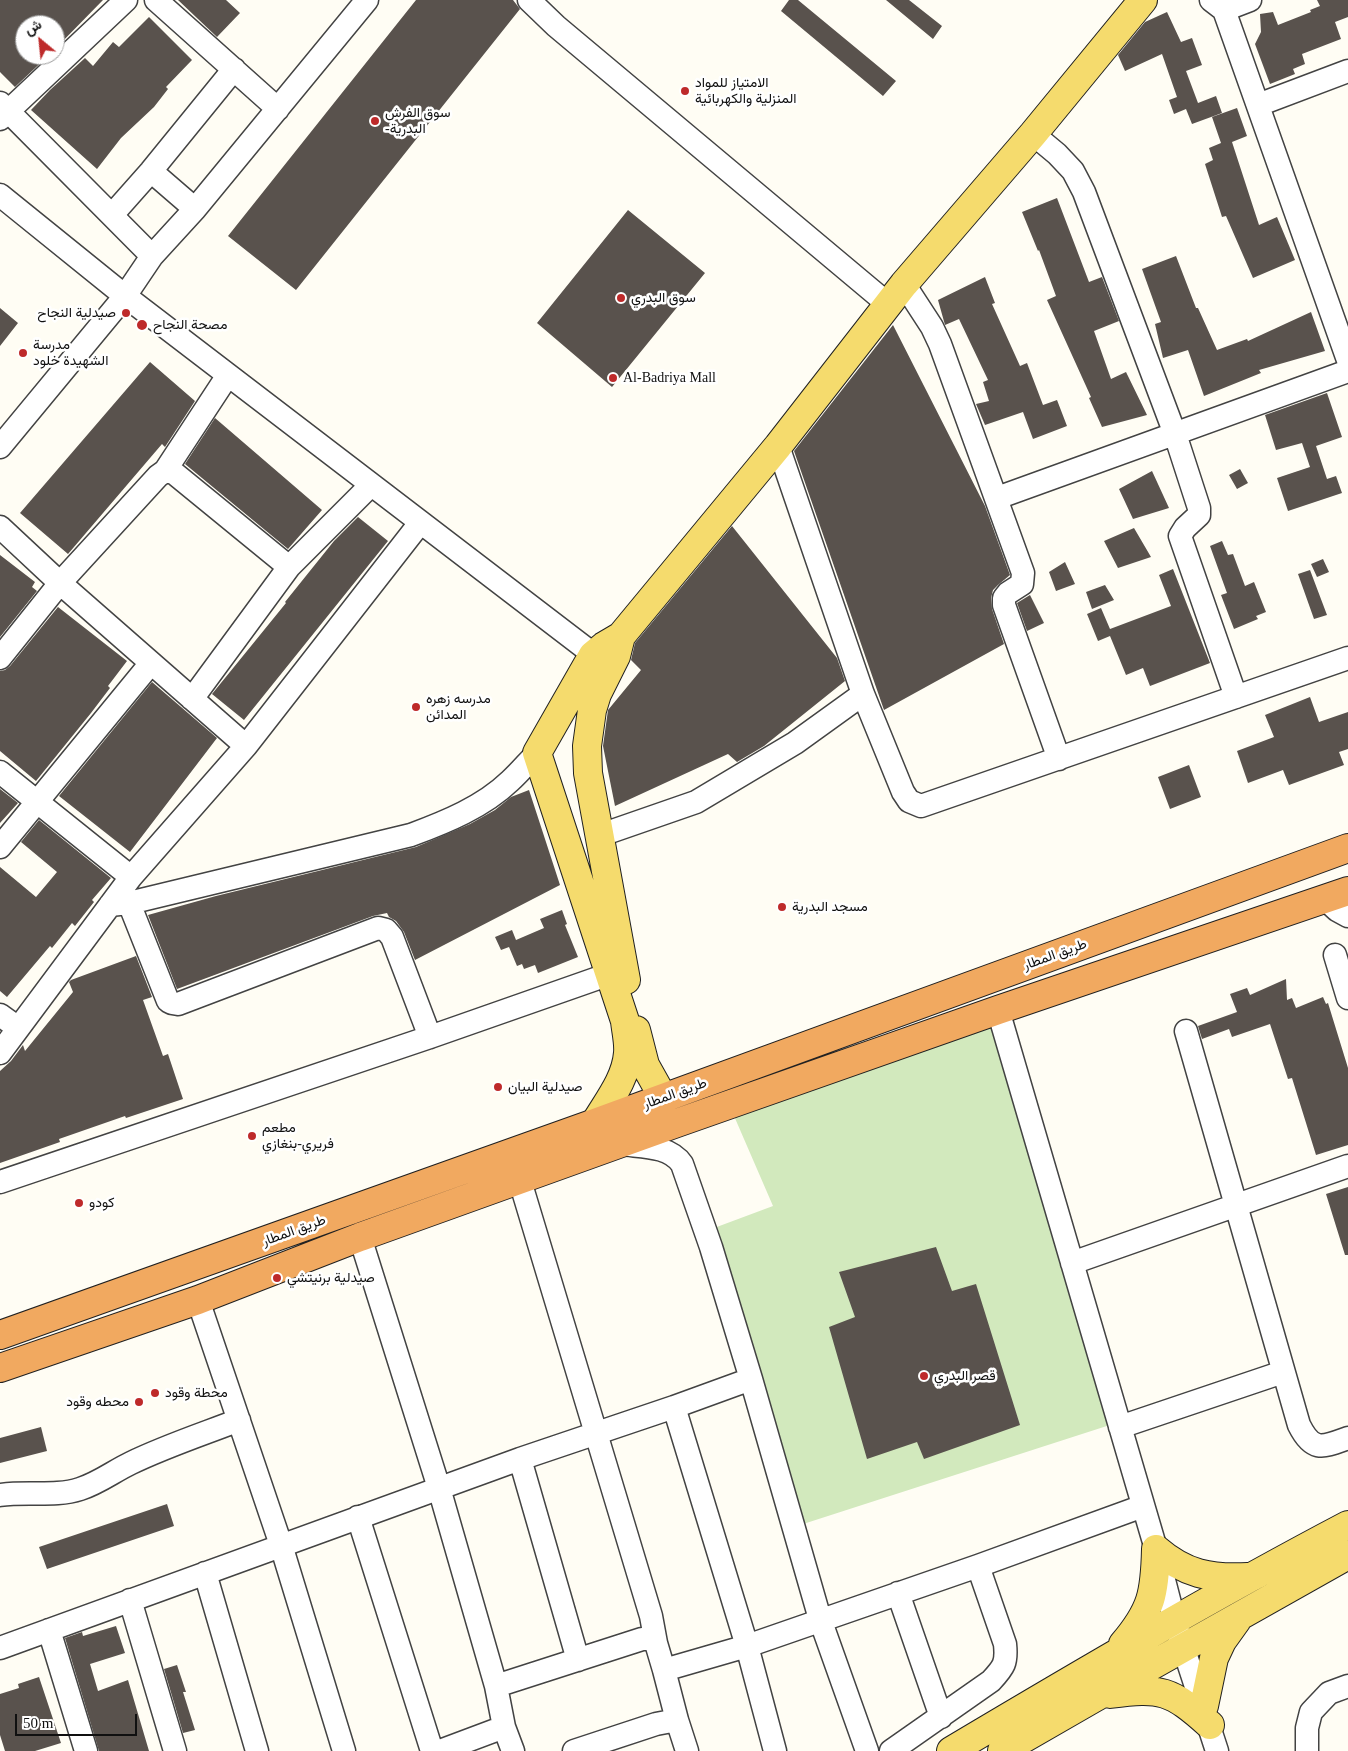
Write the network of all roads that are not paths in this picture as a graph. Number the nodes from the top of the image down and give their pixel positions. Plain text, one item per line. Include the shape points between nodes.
1 (126, 0) edge
2 (156, 0) edge
3 (367, 0) edge
4 (529, 0) edge
5 (1143, 0) edge
6 (1250, 0) edge
7 (1218, 5) edge
8 (234, 69) junction
9 (1348, 71) edge
10 (1258, 105) junction
11 (278, 109) junction
12 (3, 111) edge
13 (1033, 134) junction
14 (151, 171) junction
15 (0, 195) edge
16 (196, 209) junction
17 (112, 215) junction
18 (152, 256) junction
19 (897, 294) junction
20 (125, 296) junction
21 (1348, 360) edge
22 (1348, 371) edge
23 (228, 375) junction
24 (1175, 434) junction
25 (778, 446) junction
26 (0, 447) edge
27 (165, 471) junction
28 (371, 485) junction
29 (996, 498) junction
30 (420, 522) junction
31 (0, 527) edge
32 (289, 566) junction
33 (60, 583) junction
34 (0, 658) edge
35 (1348, 658) edge
36 (602, 661) junction
37 (151, 663) junction
38 (863, 694) junction
39 (1236, 697) junction
40 (192, 699) junction
41 (246, 746) junction
42 (537, 753) junction
43 (1059, 759) junction
44 (0, 772) edge
45 (38, 802) junction
46 (598, 836) junction
47 (1348, 839) edge
48 (0, 847) edge
49 (1348, 848) edge
50 (1320, 858) junction
51 (131, 877) junction
52 (1336, 894) edge
53 (119, 904) junction
54 (1348, 916) edge
55 (1335, 955) dead end
56 (616, 972) junction
57 (1348, 998) edge
58 (998, 1010) junction
59 (0, 1015) edge
60 (18, 1028) junction
61 (1186, 1031) dead end
62 (430, 1037) junction
63 (0, 1053) edge
64 (664, 1098) junction
65 (595, 1123) junction
66 (621, 1144) junction
67 (1348, 1166) edge
68 (520, 1181) junction
69 (0, 1182) edge
70 (1236, 1205) junction
71 (360, 1237) junction
72 (1072, 1263) junction
73 (198, 1300) junction
74 (0, 1335) edge
75 (0, 1368) edge
76 (1283, 1372) junction
77 (751, 1379) junction
78 (674, 1407) junction
79 (239, 1420) junction
80 (1120, 1426) junction
81 (596, 1433) junction
82 (1348, 1438) edge
83 (520, 1459) junction
84 (438, 1488) junction
85 (0, 1495) edge
86 (1143, 1506) junction
87 (358, 1517) junction
88 (1348, 1525) edge
89 (281, 1545) junction
90 (1156, 1549) junction
91 (1348, 1555) edge
92 (978, 1566) junction
93 (205, 1573) junction
94 (1248, 1577) junction
95 (898, 1593) junction
96 (130, 1600) junction
97 (1239, 1616) junction
98 (820, 1619) junction
99 (1174, 1619) junction
100 (48, 1630) junction
101 (656, 1643) junction
102 (747, 1646) junction
103 (0, 1648) edge
104 (1184, 1648) junction
105 (1117, 1652) junction
106 (578, 1660) junction
107 (664, 1670) junction
108 (496, 1686) junction
109 (1348, 1686) edge
110 (1094, 1698) junction
111 (1207, 1715) junction
112 (941, 1717) junction
113 (677, 1720) junction
114 (504, 1727) junction
115 (597, 1747) edge
116 (86, 1751) edge
117 (175, 1751) edge
118 (257, 1751) edge
119 (344, 1751) edge
120 (432, 1751) edge
121 (440, 1751) edge
122 (513, 1751) edge
123 (574, 1751) edge
124 (688, 1751) edge
125 (775, 1751) edge
126 (867, 1751) edge
127 (892, 1751) edge
128 (951, 1751) edge
129 (1002, 1751) edge
130 (1217, 1751) edge
131 (1306, 1751) edge

1 - 12 street
2 - 8 street
3 - 11 street
4 - 19 street via 556,26
5 - 13 main road
6 - 7 street
7 - 10 street
8 - 11 street
8 - 14 street
9 - 10 street
10 - 21 street
11 - 16 street
12 - 17 street
13 - 19 main road
13 - 24 street via 1073,171 1084,192
14 - 16 street
14 - 17 street
15 - 20 street
16 - 18 street
17 - 18 street
18 - 20 street
19 - 25 main road
19 - 29 street via 932,327
20 - 23 street
20 - 26 street
22 - 24 street
23 - 27 street
23 - 28 street
24 - 29 street
24 - 39 street via 1199,508 1199,514 1180,536
25 - 36 main road via 621,636 616,656
25 - 38 street
27 - 32 street via 174,473
27 - 33 street
28 - 30 street
28 - 32 street
29 - 43 street via 1024,579 1004,598 1004,605
30 - 36 street
30 - 41 street
31 - 33 street
32 - 40 street
33 - 34 street
33 - 37 street
35 - 39 street
36 - 42 main road
36 - 46 main road via 587,746
37 - 40 street
37 - 45 street
38 - 43 street via 903,792 909,801 921,806
38 - 46 street via 794,744 696,802
39 - 43 street
40 - 41 street
41 - 51 street
42 - 53 street via 510,782 447,822 411,835
42 - 56 main road
44 - 45 street
45 - 48 street
45 - 51 street
46 - 56 main road
47 - 50 highway
49 - 50 highway, طريق المطار
50 - 64 highway, طريق المطار
51 - 53 street
52 - 54 street via 1337,910
52 - 58 highway, طريق المطار
53 - 60 street
53 - 62 street via 168,1001 178,1004 378,928 386,930 392,937
55 - 57 street
56 - 62 street
56 - 64 main road via 645,1065
56 - 65 main road via 625,1021 626,1066
58 - 66 highway, طريق المطار
58 - 72 street
59 - 60 street
60 - 63 street
61 - 70 street
62 - 69 street
64 - 65 highway, طريق المطار
65 - 74 highway, طريق المطار
66 - 68 highway, طريق المطار
66 - 77 street via 664,1151 676,1156 682,1164
67 - 70 street
68 - 71 highway, طريق المطار
68 - 81 street
70 - 72 street
70 - 76 street
71 - 73 highway, طريق المطار
71 - 84 street
72 - 80 street
73 - 75 highway, طريق المطار
73 - 79 street
76 - 80 street
76 - 82 street via 1306,1438 1323,1447
77 - 78 street
77 - 98 street
78 - 81 street
78 - 102 street
79 - 85 street via 115,1470 79,1490
79 - 89 street
80 - 86 street
81 - 83 street
81 - 101 street via 651,1616
83 - 84 street
83 - 106 street
84 - 87 street
84 - 108 street
86 - 90 street
86 - 92 street
87 - 89 street
87 - 120 street
88 - 94 main road
89 - 93 street
89 - 119 street
90 - 94 main road via 1168,1560 1197,1573 1227,1578
90 - 99 street
90 - 105 main road via 1151,1599 1140,1622
91 - 97 main road
92 - 95 street
92 - 112 street via 1005,1644 1006,1658 1002,1669 991,1680
93 - 96 street
93 - 118 street
94 - 99 main road
95 - 98 street
95 - 112 street
96 - 100 street
96 - 117 street
97 - 104 main road
97 - 111 main road via 1216,1653
98 - 102 street
98 - 126 street
99 - 104 street
99 - 105 main road
100 - 103 street
100 - 116 street
101 - 106 street via 650,1639 636,1640
101 - 107 street
102 - 107 street
102 - 125 street
104 - 110 main road
104 - 111 street
105 - 128 main road
106 - 108 street
107 - 113 street
108 - 114 street
109 - 131 street via 1329,1693 1311,1712
110 - 111 main road via 1136,1691 1159,1692
110 - 129 main road
111 - 130 street
112 - 127 street
113 - 115 street via 656,1724
113 - 124 street
114 - 121 street
114 - 122 street
115 - 123 street

